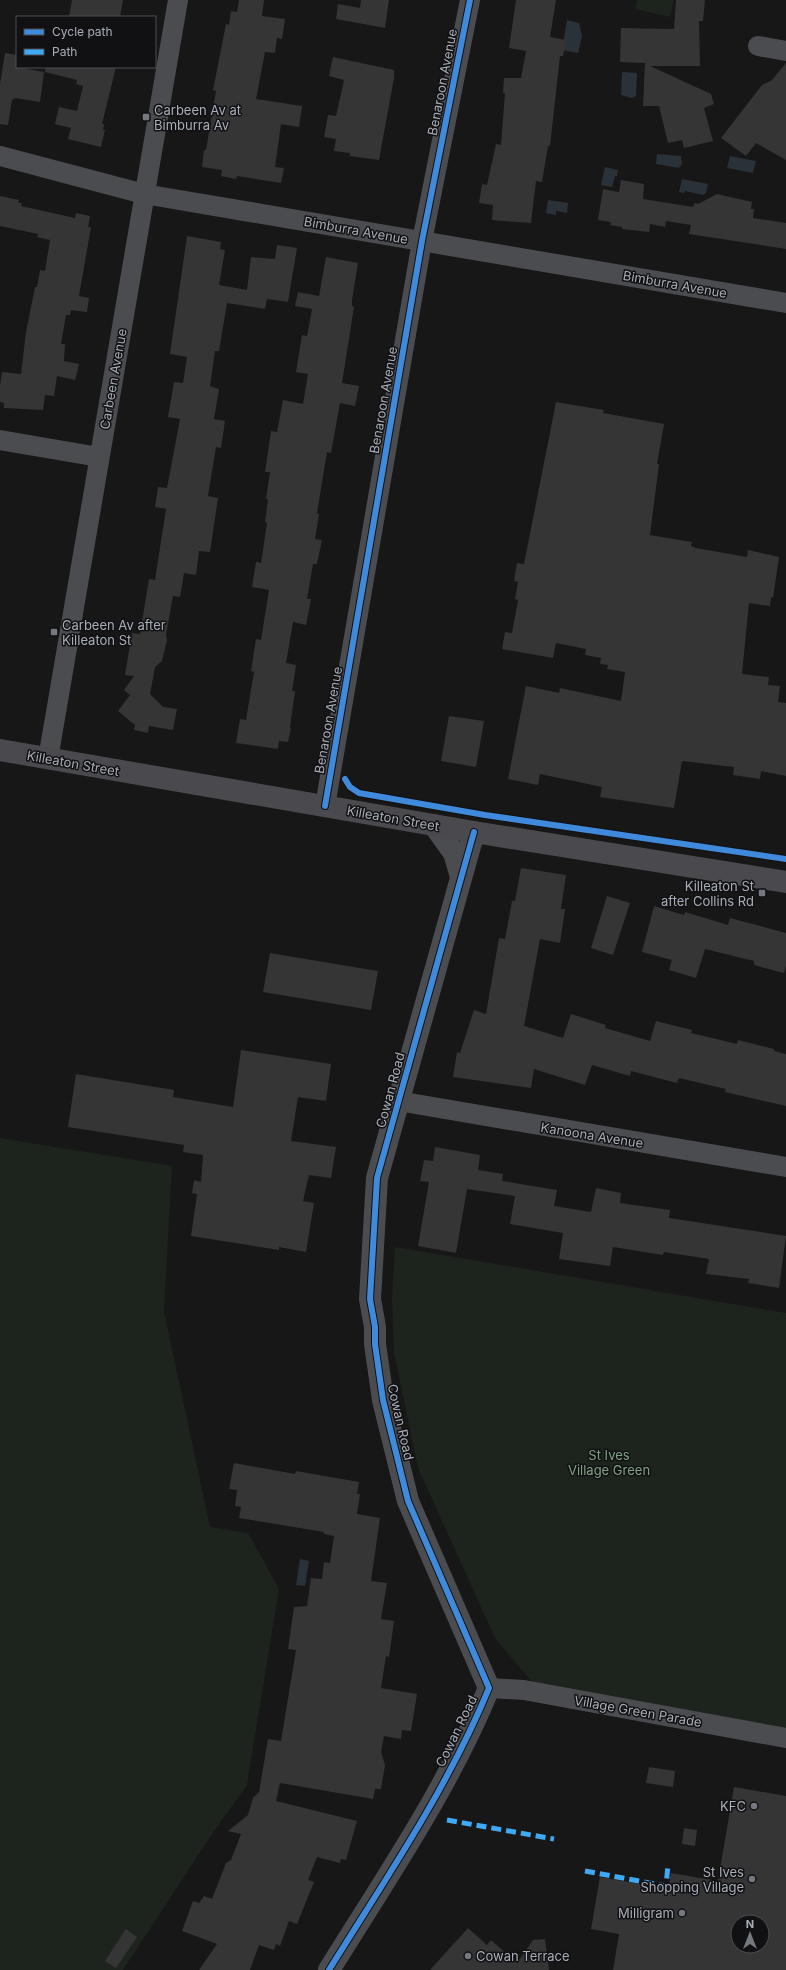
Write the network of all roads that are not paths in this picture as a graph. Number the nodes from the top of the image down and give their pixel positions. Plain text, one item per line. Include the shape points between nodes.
1 (178, 0) edge
2 (470, 0) edge
3 (758, 46) dead end
4 (786, 51) edge
5 (0, 156) edge
6 (144, 194) junction
7 (422, 241) junction
8 (786, 303) edge
9 (0, 440) edge
10 (99, 457) junction
11 (0, 750) edge
12 (48, 759) junction
13 (325, 806) junction
14 (434, 825) junction
15 (474, 832) junction
16 (462, 877) junction
17 (786, 882) edge
18 (398, 1101) junction
19 (786, 1167) edge
20 (489, 1688) junction
21 (786, 1738) edge
22 (329, 1970) edge

1 - 6 street, Carbeen Avenue
2 - 7 street, Benaroon Avenue
3 - 4 street
5 - 6 street, Bimburra Avenue
6 - 7 street, Bimburra Avenue
6 - 10 street, Carbeen Avenue
7 - 8 street, Bimburra Avenue
7 - 13 street, Benaroon Avenue
9 - 10 street
10 - 12 street, Carbeen Avenue
11 - 12 main road, Killeaton Street
12 - 13 main road, Killeaton Street
13 - 14 main road, Killeaton Street
14 - 15 main road, Killeaton Street
14 - 16 street via 454,853
15 - 16 street, Cowan Road
15 - 17 main road, Killeaton Street
16 - 18 street, Cowan Road
18 - 19 street, Kanoona Avenue
18 - 20 street, Cowan Road via 377,1178 371,1273 370,1300 383,1400 408,1501
20 - 21 street, Village Green Parade via 524,1690
20 - 22 street, Cowan Road via 472,1729 430,1807

